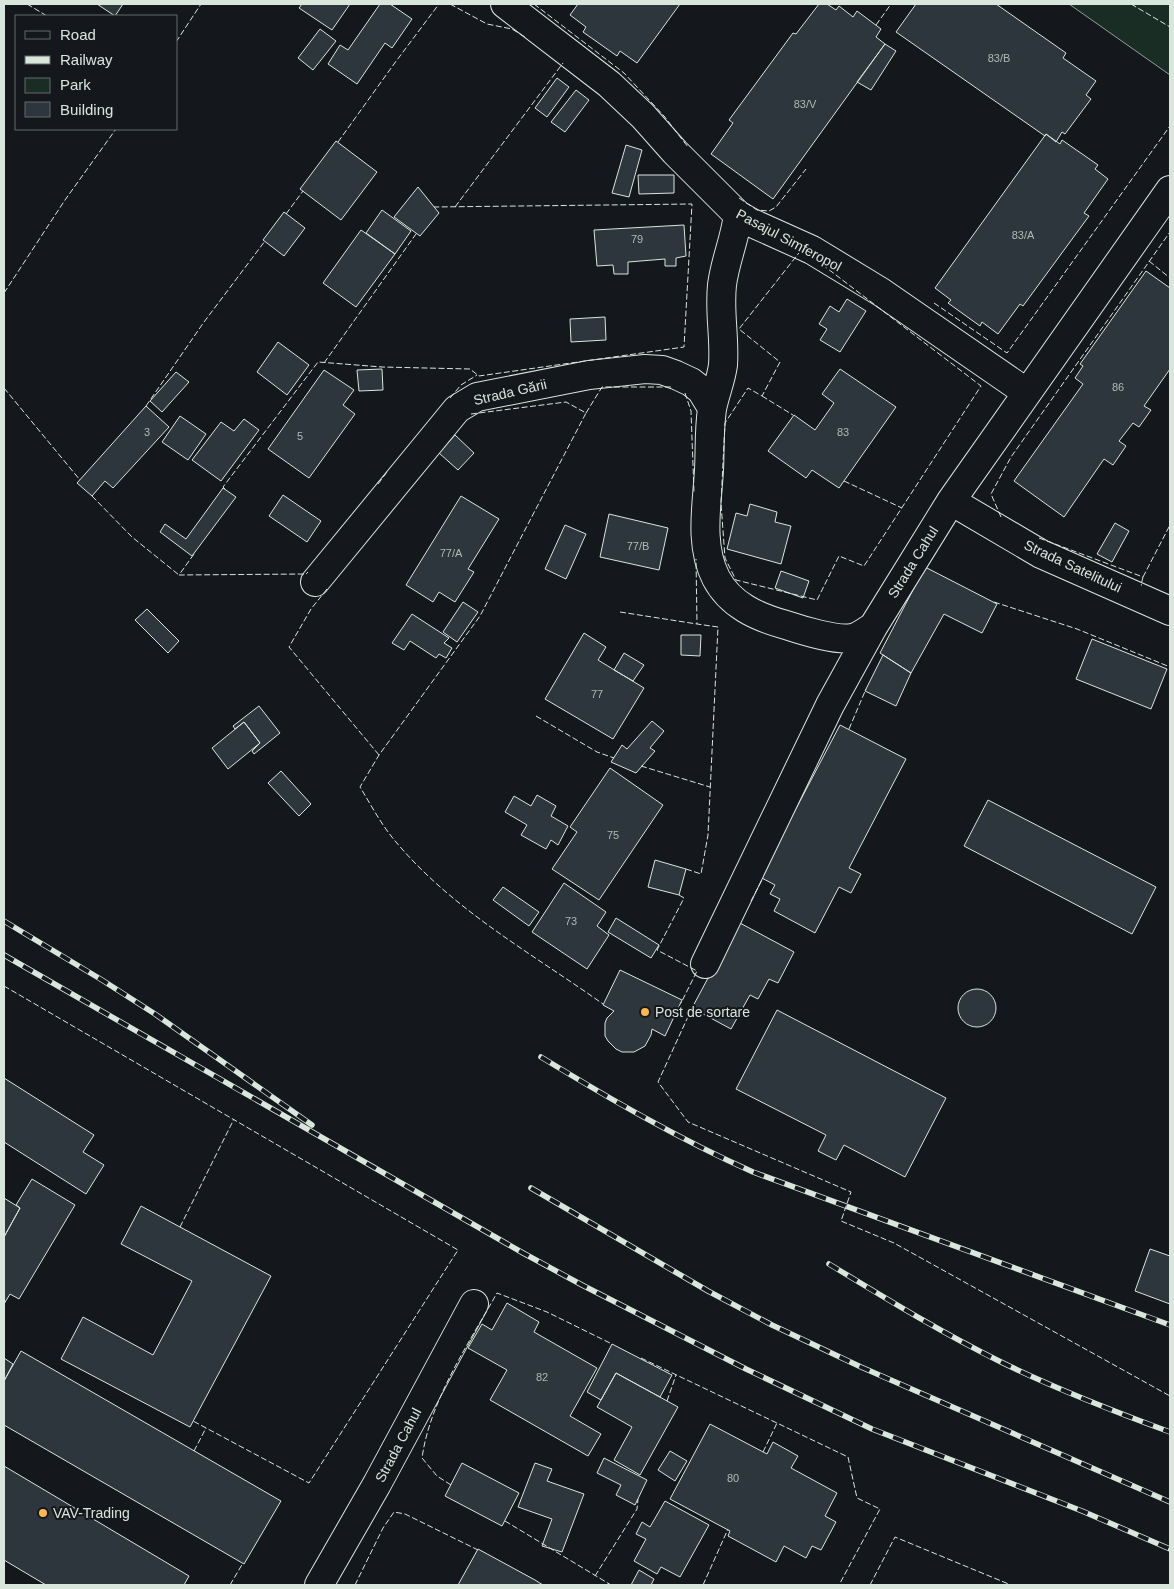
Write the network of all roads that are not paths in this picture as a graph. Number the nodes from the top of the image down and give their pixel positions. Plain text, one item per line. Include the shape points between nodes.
1 (505, 4) edge
2 (1170, 190) edge
3 (738, 215) junction
4 (1026, 392) junction
5 (712, 408) junction
6 (951, 501) junction
7 (315, 582) dead end
8 (1170, 611) edge
9 (873, 627) junction
10 (705, 964) dead end
11 (474, 1304) dead end
12 (319, 1585) edge

1 - 3 street, Pasajul Simferopol via 609,84
2 - 4 street, Strada Cahul
3 - 4 street, Pasajul Simferopol via 812,250 881,292
3 - 5 street via 722,285 723,364
4 - 6 street, Strada Cahul
5 - 7 street, Strada Gării via 701,390 691,382 662,370 645,368 589,375 477,397 458,409
5 - 9 street via 706,535 708,558 726,592 750,613 802,630 853,638
6 - 8 street, Strada Satelitului via 1041,554
6 - 9 street, Strada Cahul
9 - 10 street, Strada Cahul via 830,704
11 - 12 street, Strada Cahul

